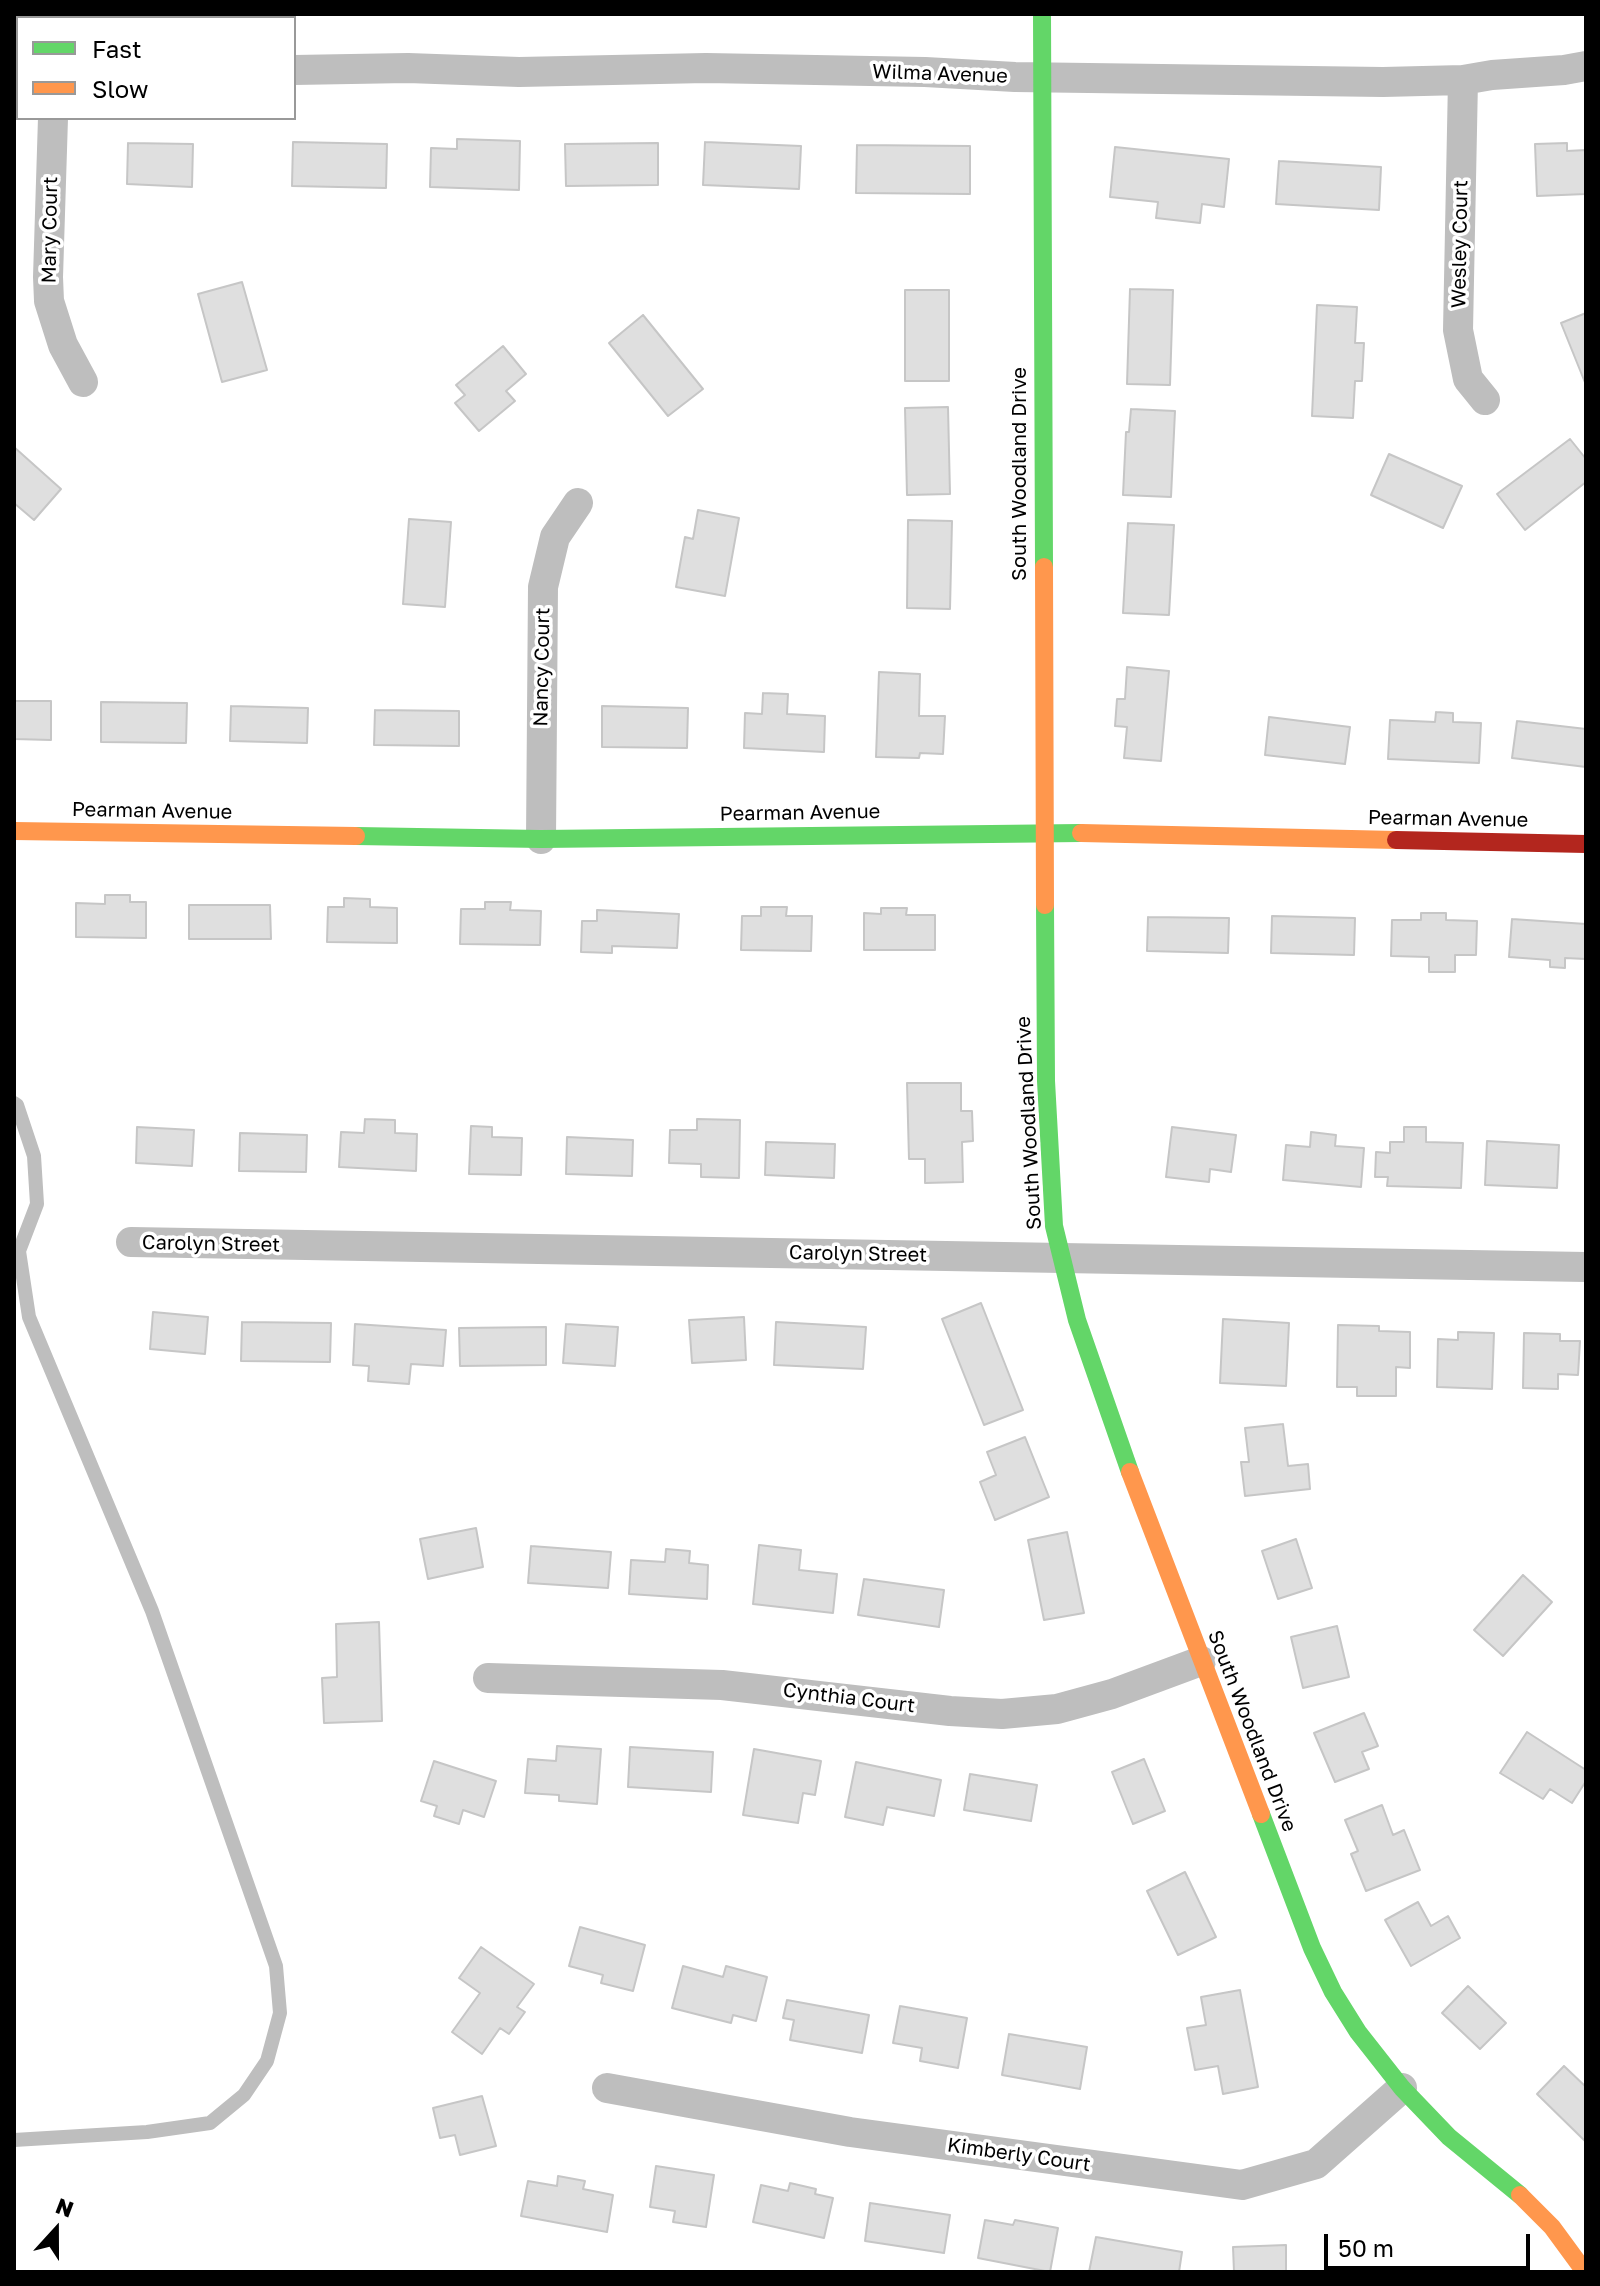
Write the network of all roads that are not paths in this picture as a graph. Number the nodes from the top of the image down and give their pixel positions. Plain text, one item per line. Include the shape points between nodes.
1 (1042, 14) edge
2 (1586, 66) edge
3 (296, 70) edge
4 (1042, 77) junction
5 (1463, 80) junction
6 (53, 120) edge
7 (83, 382) dead end
8 (1485, 400) dead end
9 (578, 503) dead end
10 (14, 831) edge
11 (1043, 832) junction
12 (541, 839) junction
13 (1586, 844) edge
14 (14, 1103) edge
15 (131, 1242) dead end
16 (1061, 1257) junction
17 (1586, 1267) edge
18 (1201, 1661) junction
19 (488, 1678) dead end
20 (607, 2088) dead end
21 (1402, 2088) junction
22 (14, 2140) edge
23 (1585, 2272) edge

1 - 4 street, South Woodland Drive
2 - 5 street, Wilma Avenue
3 - 4 street, Wilma Avenue via 706,68
4 - 5 street, Wilma Avenue
4 - 11 street, South Woodland Drive
5 - 8 street, Wesley Court via 1458,330 1468,379
6 - 7 street, Mary Court via 49,301 63,345
9 - 12 street, Nancy Court via 555,537 543,587
10 - 12 street, Pearman Avenue
11 - 12 street, Pearman Avenue
11 - 13 street, Pearman Avenue
11 - 16 street, South Woodland Drive via 1047,1108
14 - 22 lane via 34,1156 37,1204 19,1251 29,1317 152,1611 276,1966 280,2013 267,2061 244,2095 210,2123
15 - 16 street, Carolyn Street
16 - 17 street, Carolyn Street
16 - 18 street, South Woodland Drive via 1077,1320
18 - 19 street, Cynthia Court via 1057,1709 1002,1714 722,1685
18 - 21 street, South Woodland Drive via 1312,1948 1358,2032
20 - 21 street, Kimberly Court via 850,2132 1242,2185 1316,2164
21 - 23 street, South Woodland Drive via 1552,2227

